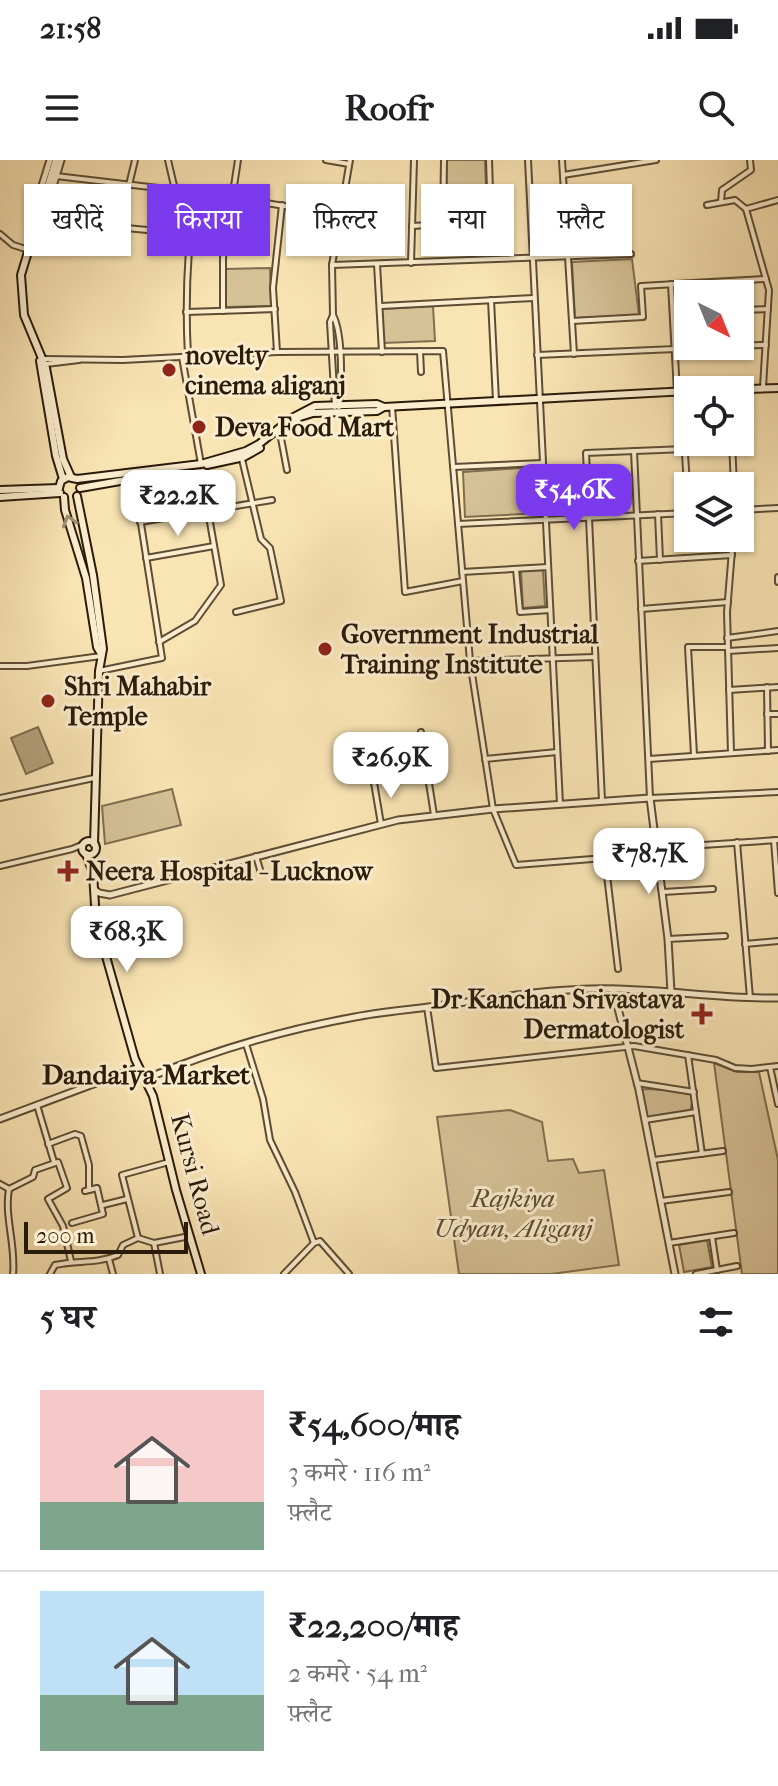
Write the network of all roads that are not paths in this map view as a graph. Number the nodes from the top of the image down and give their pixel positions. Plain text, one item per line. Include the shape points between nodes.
1 (56, 160) edge
2 (135, 160) edge
3 (168, 160) edge
4 (238, 160) edge
5 (326, 160) edge
6 (414, 160) edge
7 (444, 160) edge
8 (489, 160) edge
9 (528, 160) edge
10 (562, 160) edge
11 (656, 160) edge
12 (750, 160) edge
13 (349, 162) edge
14 (632, 162) edge
15 (563, 175) junction
16 (56, 176) junction
17 (46, 184) edge
18 (49, 184) edge
19 (54, 184) edge
20 (121, 184) edge
21 (129, 184) edge
22 (174, 184) edge
23 (233, 184) edge
24 (345, 184) edge
25 (444, 184) edge
26 (490, 184) edge
27 (778, 200) edge
28 (721, 202) junction
29 (270, 203) edge
30 (282, 205) junction
31 (707, 205) dead end
32 (286, 206) edge
33 (746, 209) junction
34 (421, 225) edge
35 (412, 226) junction
36 (0, 234) edge
37 (24, 248) edge
38 (27, 256) edge
39 (189, 256) edge
40 (223, 256) edge
41 (333, 256) edge
42 (600, 256) edge
43 (568, 258) junction
44 (532, 259) junction
45 (411, 263) junction
46 (377, 264) junction
47 (332, 265) junction
48 (766, 279) junction
49 (671, 284) junction
50 (534, 298) junction
51 (491, 300) junction
52 (381, 306) junction
53 (275, 309) junction
54 (768, 309) junction
55 (754, 310) edge
56 (223, 311) junction
57 (186, 312) junction
58 (673, 314) joint
59 (333, 315) junction
60 (572, 321) junction
61 (674, 332) edge
62 (754, 345) edge
63 (766, 345) junction
64 (674, 349) edge
65 (332, 351) junction
66 (340, 351) junction
67 (420, 351) junction
68 (277, 352) junction
69 (382, 352) junction
70 (574, 354) junction
71 (537, 355) junction
72 (185, 356) junction
73 (42, 362) junction
74 (421, 372) dead end
75 (763, 388) junction
76 (778, 388) edge
77 (754, 389) edge
78 (674, 391) edge
79 (540, 398) junction
80 (496, 401) junction
81 (449, 403) junction
82 (388, 407) junction
83 (337, 408) junction
84 (280, 433) junction
85 (674, 449) edge
86 (634, 451) junction
87 (241, 455) junction
88 (543, 463) junction
89 (201, 464) junction
90 (454, 467) junction
91 (287, 470) dead end
92 (70, 478) junction
93 (134, 479) junction
94 (0, 490) edge
95 (79, 492) junction
96 (61, 493) junction
97 (0, 497) edge
98 (272, 500) dead end
99 (254, 503) junction
100 (778, 508) edge
101 (754, 509) edge
102 (208, 511) junction
103 (674, 513) edge
104 (658, 514) junction
105 (636, 515) junction
106 (588, 517) junction
107 (545, 519) junction
108 (140, 522) junction
109 (458, 524) junction
110 (214, 546) junction
111 (732, 552) edge
112 (732, 555) junction
113 (146, 558) junction
114 (660, 560) junction
115 (638, 561) junction
116 (548, 567) junction
117 (516, 569) junction
118 (462, 572) junction
119 (463, 581) junction
120 (728, 602) junction
121 (641, 609) junction
122 (550, 610) junction
123 (236, 612) dead end
124 (778, 631) edge
125 (727, 638) junction
126 (159, 642) junction
127 (778, 648) edge
128 (728, 649) junction
129 (101, 655) junction
130 (595, 657) junction
131 (552, 660) junction
132 (470, 661) junction
133 (0, 666) edge
134 (99, 671) junction
135 (767, 687) junction
136 (778, 687) edge
137 (729, 690) junction
138 (767, 714) junction
139 (778, 714) edge
140 (421, 732) dead end
141 (778, 750) edge
142 (768, 751) junction
143 (557, 752) junction
144 (369, 753) dead end
145 (731, 753) junction
146 (694, 755) junction
147 (485, 759) junction
148 (648, 759) junction
149 (94, 778) junction
150 (778, 792) edge
151 (0, 798) edge
152 (650, 798) junction
153 (602, 801) junction
154 (560, 804) junction
155 (493, 809) junction
156 (434, 815) junction
157 (381, 824) junction
158 (776, 840) edge
159 (737, 842) junction
160 (88, 848) junction
161 (656, 848) junction
162 (256, 856) junction
163 (0, 866) edge
164 (261, 873) dead end
165 (777, 876) edge
166 (93, 888) junction
167 (713, 889) dead end
168 (663, 892) junction
169 (778, 893) edge
170 (725, 936) dead end
171 (668, 939) junction
172 (778, 941) edge
173 (745, 944) junction
174 (618, 969) dead end
175 (613, 989) junction
176 (671, 992) junction
177 (750, 998) junction
178 (778, 998) edge
179 (427, 1007) junction
180 (246, 1044) junction
181 (628, 1047) junction
182 (688, 1055) junction
183 (778, 1066) edge
184 (139, 1067) junction
185 (770, 1067) junction
186 (145, 1079) junction
187 (637, 1083) junction
188 (694, 1092) junction
189 (778, 1104) edge
190 (37, 1105) junction
191 (696, 1112) junction
192 (0, 1119) edge
193 (645, 1120) junction
194 (48, 1144) junction
195 (723, 1151) dead end
196 (702, 1154) junction
197 (654, 1160) junction
198 (170, 1161) junction
199 (54, 1162) junction
200 (0, 1184) edge
201 (9, 1189) junction
202 (729, 1192) dead end
203 (127, 1199) junction
204 (661, 1201) junction
205 (7, 1203) junction
206 (0, 1205) edge
207 (102, 1206) junction
208 (72, 1223) dead end
209 (734, 1233) dead end
210 (190, 1236) junction
211 (712, 1236) junction
212 (138, 1238) junction
213 (154, 1243) junction
214 (314, 1243) junction
215 (669, 1243) junction
216 (109, 1259) junction
217 (71, 1261) junction
218 (737, 1266) dead end
219 (717, 1270) junction
220 (13, 1274) edge
221 (50, 1274) edge
222 (113, 1274) edge
223 (160, 1274) edge
224 (201, 1274) edge
225 (284, 1274) edge
226 (349, 1274) edge
227 (675, 1274) edge
228 (696, 1274) edge

1 - 16 street
1 - 17 street
1 - 18 main road
2 - 21 street
3 - 22 street
4 - 23 street
5 - 13 street
6 - 35 street
7 - 25 street
8 - 26 street
9 - 44 street
10 - 15 street
11 - 14 street
12 - 28 street via 751,170 722,190
13 - 24 street
14 - 15 street
15 - 43 street
16 - 19 street
16 - 20 street
27 - 33 street
28 - 31 street
28 - 33 street via 737,200
29 - 30 street
30 - 32 street
30 - 53 street
33 - 48 street
34 - 35 street
35 - 45 street
36 - 37 street
38 - 73 main road via 20,291
39 - 57 street
40 - 56 street
41 - 47 street
42 - 43 street
43 - 44 street
43 - 60 street
44 - 45 street
44 - 50 street
45 - 46 street
46 - 47 street
46 - 52 street
47 - 59 street
48 - 49 street
48 - 54 street
49 - 58 street
49 - 60 street via 641,286 643,317
50 - 51 street
50 - 71 street
51 - 52 street
51 - 80 street
52 - 69 street
53 - 56 street
53 - 68 street
54 - 55 street
54 - 63 street
56 - 57 street
57 - 72 street
58 - 61 street
59 - 65 street
59 - 66 street
60 - 70 street
62 - 63 street
63 - 75 street
64 - 70 street
65 - 66 street
65 - 68 street
65 - 83 street
66 - 69 street
66 - 83 street
67 - 69 street
67 - 74 street
67 - 81 street via 443,351
68 - 72 street
70 - 71 street
71 - 79 street
72 - 73 street
72 - 89 street
73 - 92 main road via 54,445
75 - 76 main road
75 - 77 main road
78 - 79 main road
79 - 80 main road
79 - 88 street
80 - 81 main road
81 - 82 main road
81 - 90 street
82 - 83 main road
82 - 119 street via 405,592
83 - 84 main road via 300,417
83 - 87 main road via 315,406
84 - 87 main road
84 - 91 street
85 - 86 street
86 - 105 street
86 - 106 street via 586,453
87 - 89 main road
87 - 93 main road
87 - 99 street
88 - 90 street
88 - 107 street
89 - 92 main road
90 - 109 street
92 - 95 main road
92 - 96 main road
93 - 95 main road
93 - 108 street
94 - 96 main road
95 - 96 main road
95 - 129 main road
96 - 97 main road
129 -> 96 main road
98 - 99 street
99 - 102 street
99 - 123 street via 281,601
100 - 101 street
102 - 108 street
102 - 110 street
103 - 104 street
104 - 105 street
104 - 114 street
105 - 106 street
105 - 115 street
106 - 107 street
106 - 130 street
107 - 109 street
107 - 116 street
108 - 113 street
109 - 118 street
110 - 113 street
110 - 126 street via 221,585 195,621
111 - 112 street
112 - 114 street
112 - 120 street
113 - 126 street
114 - 115 street
115 - 121 street
116 - 117 street
116 - 122 street
117 - 118 street
117 - 122 street via 520,612
118 - 119 street
119 - 132 street
120 - 121 street
120 - 125 street
121 - 148 street
122 - 131 street
124 - 125 street
125 - 128 street
126 - 134 street via 162,658
127 - 128 street
128 - 137 street
128 - 146 street via 688,647
129 - 133 street
129 - 134 main road
130 - 131 street
130 - 153 street
131 - 132 street
131 - 143 street
132 - 147 street
134 - 149 main road
135 - 136 street
135 - 137 street
135 - 138 street
137 - 145 street
138 - 139 street
138 - 142 street
140 - 156 street
141 - 142 street
142 - 145 street
143 - 147 street
143 - 154 street
144 - 157 street
145 - 146 street
146 - 148 street
147 - 155 street
148 - 152 street
149 - 151 street
149 - 160 main road via 95,828
150 - 152 street
152 - 153 street
152 - 161 street
153 - 154 street
154 - 155 street
155 - 156 street
155 - 174 street via 516,865 605,858
156 - 157 street
157 - 162 street
158 - 159 street
158 - 165 street
159 - 161 street
159 - 173 street
160 - 163 street
160 - 166 main road, Kursi Road
161 - 168 street
162 - 164 street
162 - 166 street via 110,895
165 - 169 street
166 - 184 main road, Kursi Road via 96,921
167 - 168 street
168 - 171 street
170 - 171 street
171 - 176 street
172 - 173 street
173 - 177 street
175 - 176 street
175 - 179 street via 527,993
175 - 181 street
176 - 177 street
177 - 178 street
179 - 180 street via 293,1029
179 - 181 street via 436,1068
180 - 186 street
180 - 214 street via 270,1140
181 - 182 street
181 - 187 street
182 - 185 street via 735,1068
182 - 188 street
183 - 185 street
184 - 186 main road, Kursi Road
184 - 190 street
185 - 189 street
186 - 198 main road, Kursi Road
187 - 188 street
187 - 193 street
188 - 191 street
190 - 192 street
190 - 194 street
191 - 193 street
191 - 196 street
193 - 197 street
194 - 199 street
194 - 207 street via 81,1136 89,1165 87,1190 97,1188
195 - 196 street
196 - 197 street
197 - 204 street
198 - 203 street via 122,1175
198 - 210 main road, Kursi Road
199 - 201 street
199 - 217 street via 59,1163 67,1188 48,1199 63,1226
200 - 201 street
201 - 205 street
202 - 204 street
203 - 207 street
203 - 212 street
204 - 215 street
205 - 206 street
205 - 220 street
207 - 208 street via 102,1215
209 - 211 street
210 - 213 street
210 - 224 main road, Kursi Road
211 - 215 street
211 - 219 street
212 - 213 street
212 - 216 street
213 - 223 street
214 - 225 street
214 - 226 street via 320,1241
215 - 227 street
216 - 217 street
216 - 222 street
217 - 221 street via 55,1265
218 - 219 street
219 - 228 street

